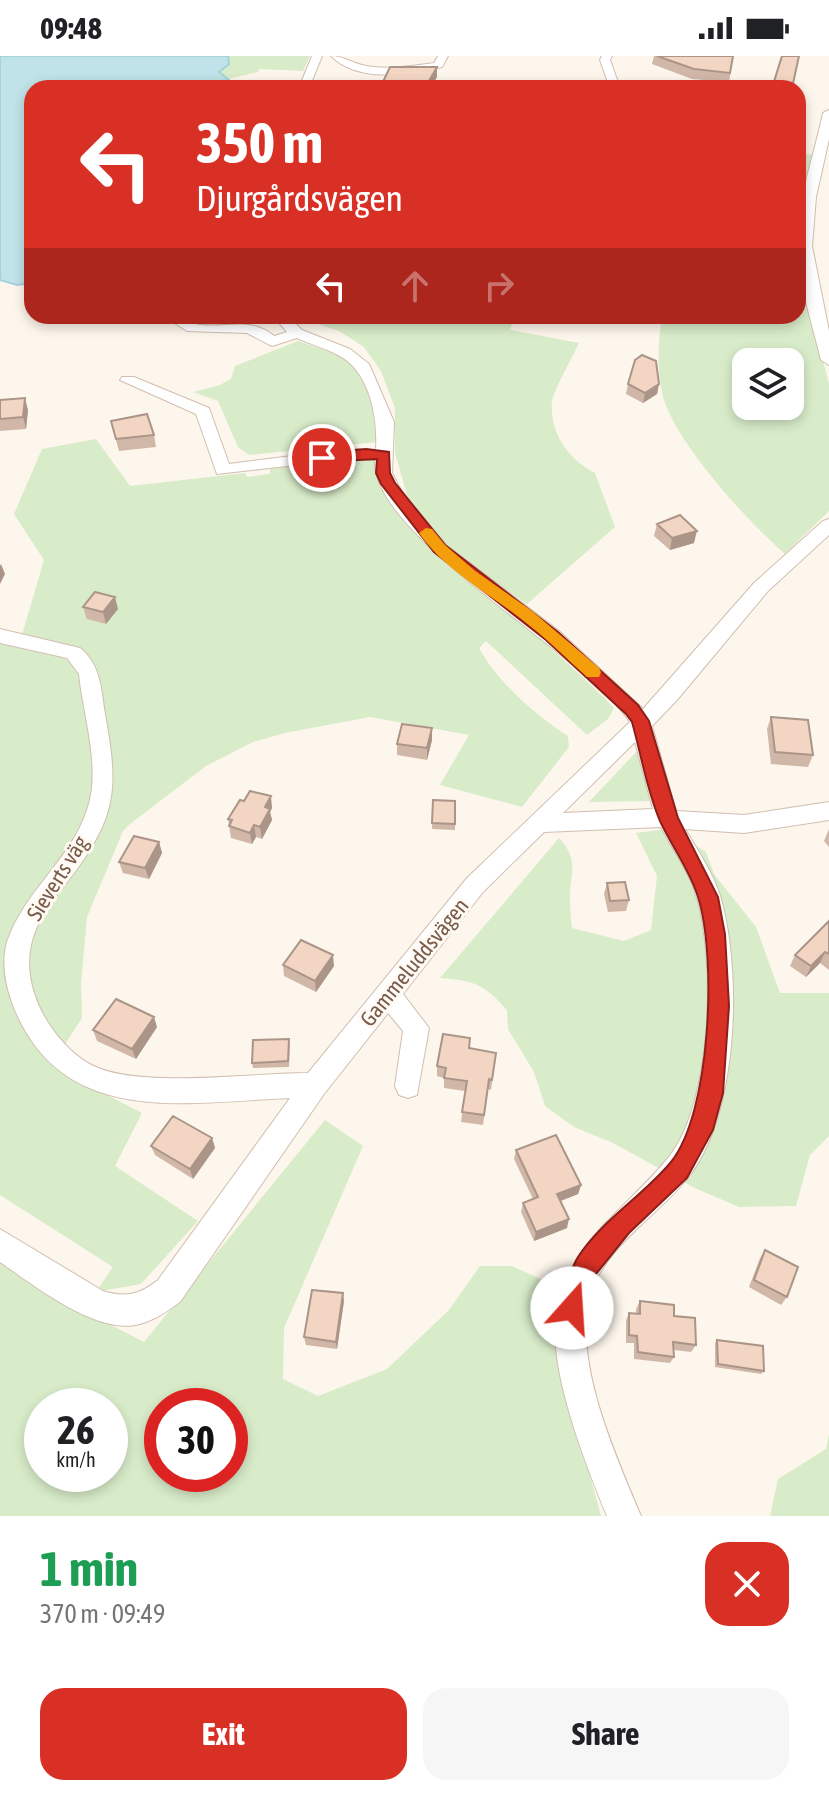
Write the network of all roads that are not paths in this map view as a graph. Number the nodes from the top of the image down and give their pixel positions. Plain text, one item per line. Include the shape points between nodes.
1 (317, 56) edge
2 (336, 56) edge
3 (419, 56) edge
4 (443, 56) edge
5 (599, 56) edge
6 (607, 56) edge
7 (414, 70) junction
8 (307, 80) edge
9 (613, 80) edge
10 (829, 113) edge
11 (806, 234) edge
12 (806, 252) edge
13 (189, 324) edge
14 (288, 324) edge
15 (297, 333) junction
16 (829, 360) edge
17 (128, 380) dead end
18 (384, 455) junction
19 (829, 525) edge
20 (0, 636) edge
21 (640, 721) junction
22 (829, 811) edge
23 (669, 819) junction
24 (542, 823) junction
25 (389, 995) junction
26 (315, 1085) junction
27 (408, 1086) dead end
28 (0, 1244) edge
29 (624, 1516) edge

1 - 8 street
2 - 7 street via 361,68
3 - 7 street
4 - 7 street via 438,65
5 - 6 street
6 - 9 street
10 - 11 street
12 - 16 street
13 - 15 street via 200,329 257,330 272,342
14 - 15 street
15 - 18 street via 345,352 364,367 386,422
17 - 18 street via 203,411 223,470 348,454
18 - 21 street via 388,484 440,549 552,636
19 - 21 street, Gammeluddsvägen via 761,587 670,695
20 - 26 street, Sieverts väg via 73,653 83,661 104,786 99,808 18,945 19,985 35,1024 86,1076 115,1085
21 - 23 street
21 - 24 street, Gammeluddsvägen
22 - 23 street via 744,824
23 - 24 street
23 - 29 street via 708,897 715,934 718,1006 712,1093 702,1130 679,1170 586,1267 568,1324 579,1389
24 - 25 street, Gammeluddsvägen via 475,885
25 - 26 street, Gammeluddsvägen
25 - 27 street via 416,1028
26 - 28 street, Gammeluddsvägen via 169,1291 147,1307 128,1312 99,1306

